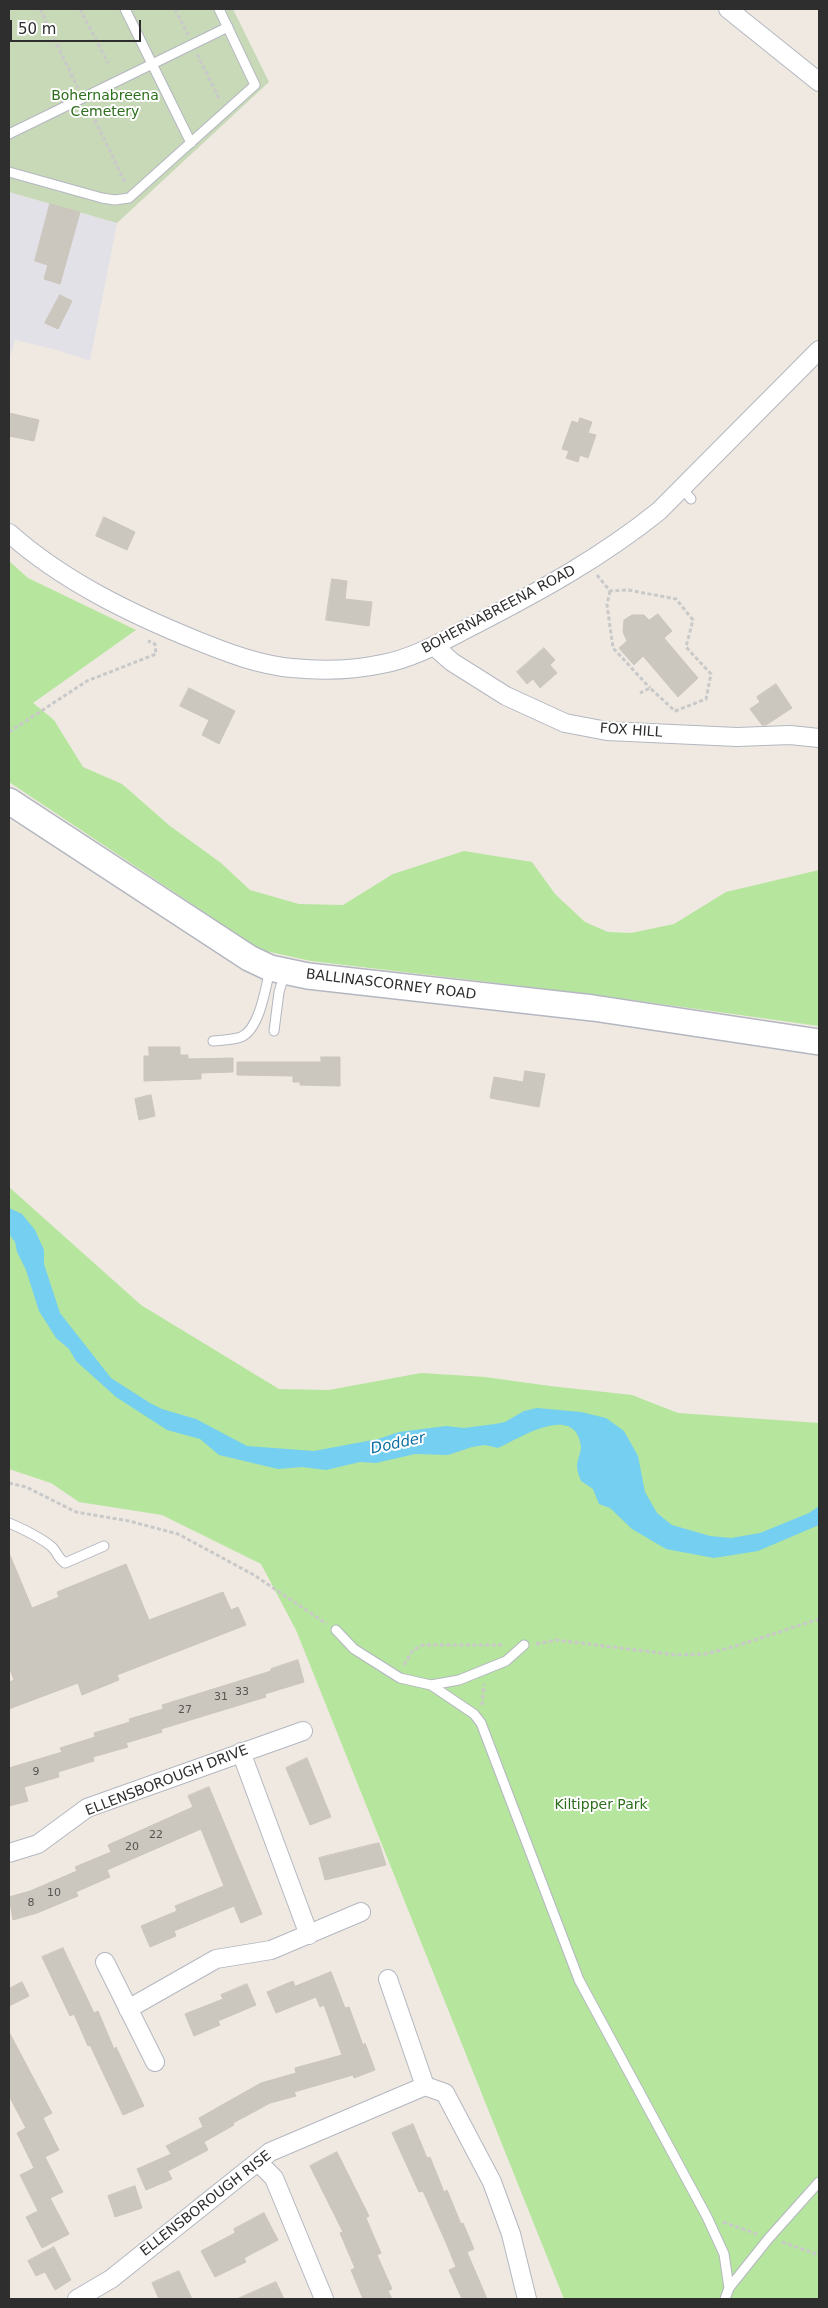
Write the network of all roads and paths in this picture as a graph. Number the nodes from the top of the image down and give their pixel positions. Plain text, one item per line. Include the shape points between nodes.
1 (80, 9) edge
2 (125, 9) edge
3 (175, 9) edge
4 (218, 9) edge
5 (728, 9) edge
6 (228, 27) junction
7 (193, 44) junction
8 (108, 63) dead end
9 (153, 64) junction
10 (819, 82) edge
11 (226, 111) junction
12 (9, 134) edge
13 (191, 143) junction
14 (9, 172) edge
15 (819, 350) edge
16 (9, 533) edge
17 (590, 561) junction
18 (610, 591) junction
19 (147, 640) dead end
20 (434, 646) junction
21 (650, 688) junction
22 (640, 693) dead end
23 (9, 732) edge
24 (819, 738) edge
25 (9, 801) edge
26 (278, 970) junction
27 (274, 1031) dead end
28 (214, 1041) dead end
29 (819, 1042) edge
30 (9, 1483) edge
31 (9, 1523) edge
32 (104, 1546) dead end
33 (819, 1619) edge
34 (336, 1630) joint
35 (524, 1645) junction
36 (485, 1670) junction
37 (394, 1674) junction
38 (431, 1685) junction
39 (481, 1723) junction
40 (303, 1731) dead end
41 (241, 1752) junction
42 (9, 1853) edge
43 (361, 1912) dead end
44 (309, 1935) junction
45 (104, 1962) dead end
46 (388, 1980) dead end
47 (128, 2009) junction
48 (156, 2062) dead end
49 (425, 2086) junction
50 (259, 2163) junction
51 (819, 2182) edge
52 (729, 2288) junction
53 (78, 2299) edge
54 (324, 2299) edge
55 (527, 2299) edge
56 (725, 2299) edge

1 - 8 path
2 - 9 lane
3 - 7 path
4 - 6 lane
5 - 10 street
6 - 7 lane
6 - 11 lane via 255,85
7 - 9 lane
7 - 11 path
9 - 12 lane
9 - 13 lane
11 - 13 lane
13 - 14 lane via 129,198 102,198
15 - 17 street, BOHERNABREENA ROAD via 686,493
16 - 20 street, BOHERNABREENA ROAD via 37,556 113,604 229,653 264,663 325,669 368,666 390,662
17 - 18 path
17 - 20 street, BOHERNABREENA ROAD
18 - 21 path via 607,605 613,648
18 - 21 path via 628,590 676,599 693,620 686,647 710,674 706,699 675,711
19 - 23 path via 155,644 156,654 87,681
20 - 24 street, FOX HILL via 452,662 506,696 565,722 606,731
21 - 22 path
25 - 26 main road, BALLINASCORNEY ROAD via 249,958
26 - 27 lane
26 - 28 lane via 254,1024 243,1036
26 - 29 main road, BALLINASCORNEY ROAD via 593,1008
30 - 34 path via 76,1512 178,1534 254,1575
31 - 32 lane via 53,1548 64,1563
33 - 35 path via 705,1654 677,1655 556,1640
34 - 37 lane via 354,1649
35 - 36 lane via 506,1661
35 - 37 path via 423,1645 413,1650 404,1666
36 - 38 lane via 459,1680
36 - 39 path
37 - 38 lane
38 - 39 lane via 474,1714
39 - 52 lane via 579,1980 707,2217 724,2254
40 - 41 street, ELLENSBOROUGH DRIVE
41 - 42 street, ELLENSBOROUGH DRIVE via 87,1808 38,1844
41 - 44 street
43 - 44 street
44 - 47 street via 271,1950 216,1958
45 - 47 street
46 - 49 street
47 - 48 street
49 - 50 street, ELLENSBOROUGH RISE via 270,2152
49 - 55 street via 445,2093 492,2182 511,2234
50 - 53 street, ELLENSBOROUGH RISE via 111,2279
50 - 54 street via 274,2178
51 - 52 lane
52 - 56 lane

